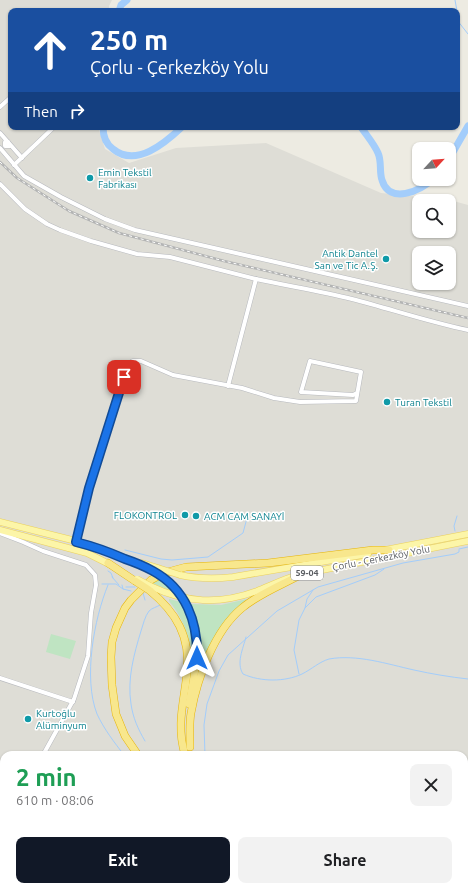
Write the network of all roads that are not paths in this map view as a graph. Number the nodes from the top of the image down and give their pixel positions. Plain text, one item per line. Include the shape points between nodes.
1 (8, 99) edge
2 (0, 107) edge
3 (51, 130) edge
4 (0, 133) edge
5 (0, 148) edge
6 (22, 158) junction
7 (14, 165) junction
8 (0, 184) edge
9 (256, 279) junction
10 (468, 306) edge
11 (468, 330) edge
12 (228, 386) junction
13 (357, 393) junction
14 (0, 518) edge
15 (0, 522) edge
16 (16, 526) junction
17 (0, 530) edge
18 (0, 533) edge
19 (468, 534) edge
20 (468, 541) edge
21 (76, 542) junction
22 (389, 550) junction
23 (114, 554) joint
24 (108, 564) joint
25 (155, 569) junction
26 (302, 574) junction
27 (150, 588) junction
28 (0, 678) edge
29 (73, 702) junction
30 (190, 747) junction
31 (45, 751) edge
32 (135, 751) edge
33 (184, 751) edge
34 (191, 751) edge

1 - 2 street
3 - 6 street
4 - 6 street via 8,142 5,142 4,146 10,146
5 - 7 street
6 - 7 street
7 - 10 street via 24,176 61,197 105,219 135,230
8 - 9 street via 25,209 60,230 137,254 170,257
9 - 11 street via 346,297 437,324
9 - 12 street
12 - 13 street via 300,402 356,401
12 - 21 street via 173,375 141,361 128,364 89,488
13 - 13 street via 361,372 310,361 301,392 353,395
14 - 16 main road
15 - 16 main road
16 - 21 main road
17 - 24 main road via 87,553
18 - 29 street via 43,551 86,564 95,575 88,656
19 - 22 main road, Çorlu - Çerkezköy Yolu / 59-04
20 - 26 main road, Çorlu - Çerkezköy Yolu / 59-04
21 - 23 main road
22 - 25 main road, Çorlu - Çerkezköy Yolu / 59-04, bridge via 233,577 202,578
22 - 32 highway via 268,563 186,567 155,576 125,608 112,642 115,708 125,736
23 - 25 highway
24 - 27 highway, bridge
25 - 30 highway, bridge via 177,591 194,622 197,658 188,722
26 - 27 main road, Çorlu - Çerkezköy Yolu / 59-04 via 245,595 217,600 189,600
26 - 30 highway via 253,600 236,613 223,629 210,651 195,697 191,714
27 - 33 highway via 174,615 187,646 188,662 180,729
28 - 29 street
29 - 31 street
30 - 34 highway

